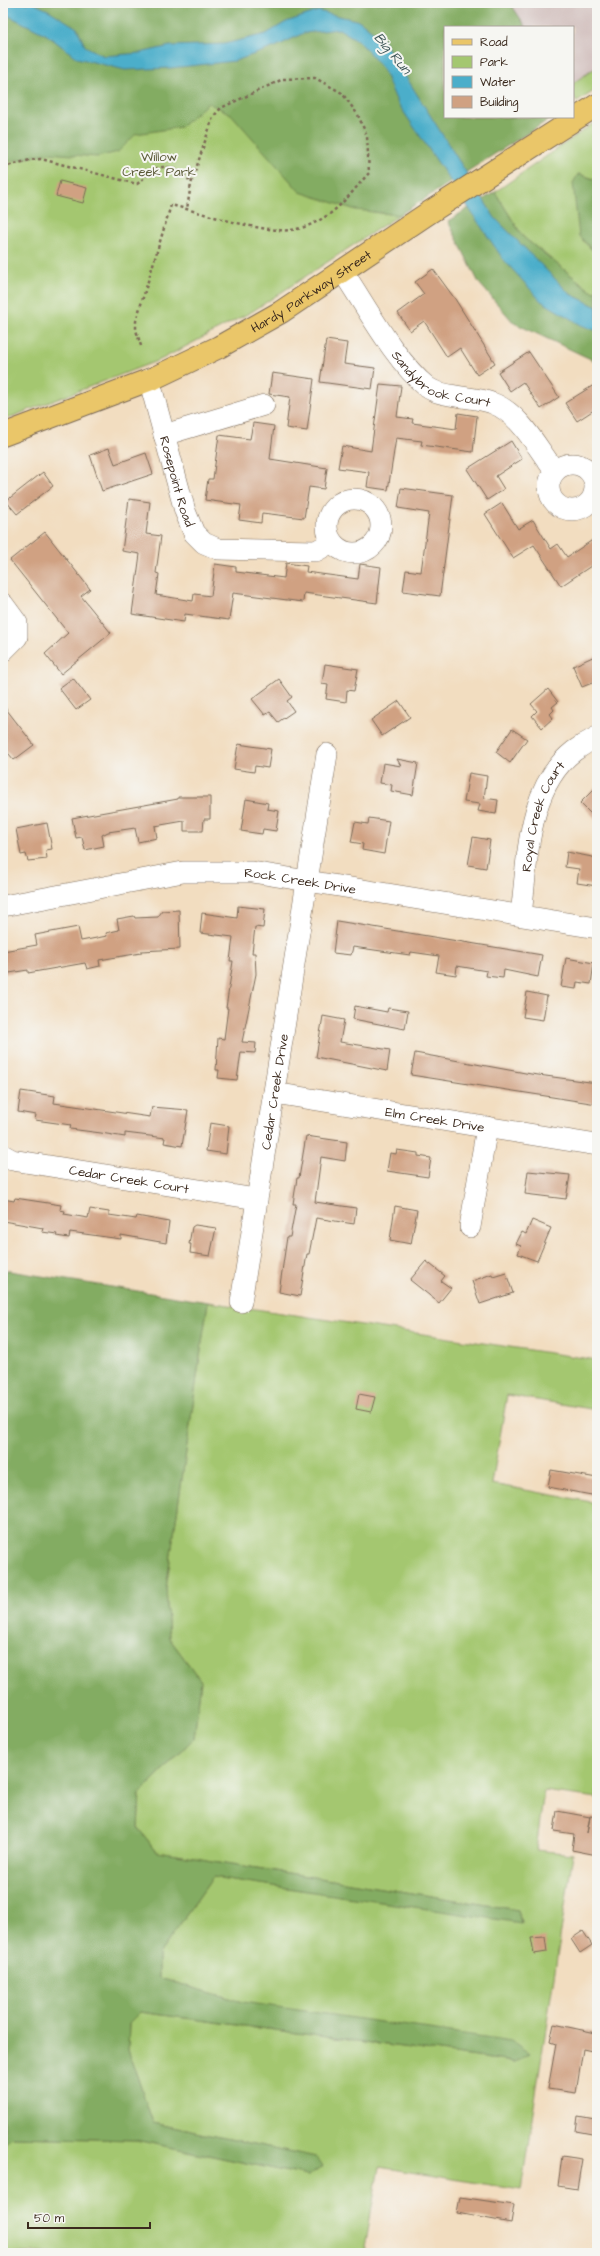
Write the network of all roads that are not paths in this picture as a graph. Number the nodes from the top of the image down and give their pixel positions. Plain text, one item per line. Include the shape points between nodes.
1 (597, 105) edge
2 (343, 272) junction
3 (149, 379) junction
4 (264, 405) dead end
5 (3, 435) edge
6 (164, 435) junction
7 (555, 471) dead end
8 (332, 542) dead end
9 (3, 604) edge
10 (3, 651) edge
11 (597, 737) edge
12 (327, 754) dead end
13 (308, 882) junction
14 (3, 906) edge
15 (521, 915) junction
16 (597, 928) edge
17 (274, 1093) junction
18 (487, 1127) junction
19 (597, 1145) edge
20 (3, 1155) edge
21 (256, 1199) junction
22 (470, 1227) dead end
23 (241, 1302) dead end

1 - 2 main road, Hardy Parkway Street via 430,212
2 - 3 main road, Hardy Parkway Street via 281,312 219,347
2 - 7 street, Sandybrook Court via 405,365 428,388 492,403 519,420
3 - 5 main road, Hardy Parkway Street
3 - 6 street, Rosepoint Road
4 - 6 street
6 - 8 street, Rosepoint Road via 191,528 204,544 218,550 316,551
9 - 10 street via 17,623 17,637
11 - 15 street, Royal Creek Court via 564,760 542,793 534,818
12 - 13 street, Cedar Creek Drive
13 - 14 street, Rock Creek Drive via 252,872 183,872
13 - 15 street, Rock Creek Drive
13 - 17 street, Cedar Creek Drive
15 - 16 street, Rock Creek Drive
17 - 18 street, Elm Creek Drive
17 - 21 street, Cedar Creek Drive
18 - 19 street, Elm Creek Drive
18 - 22 street
20 - 21 street, Cedar Creek Court via 12,1160
21 - 23 street, Cedar Creek Drive

